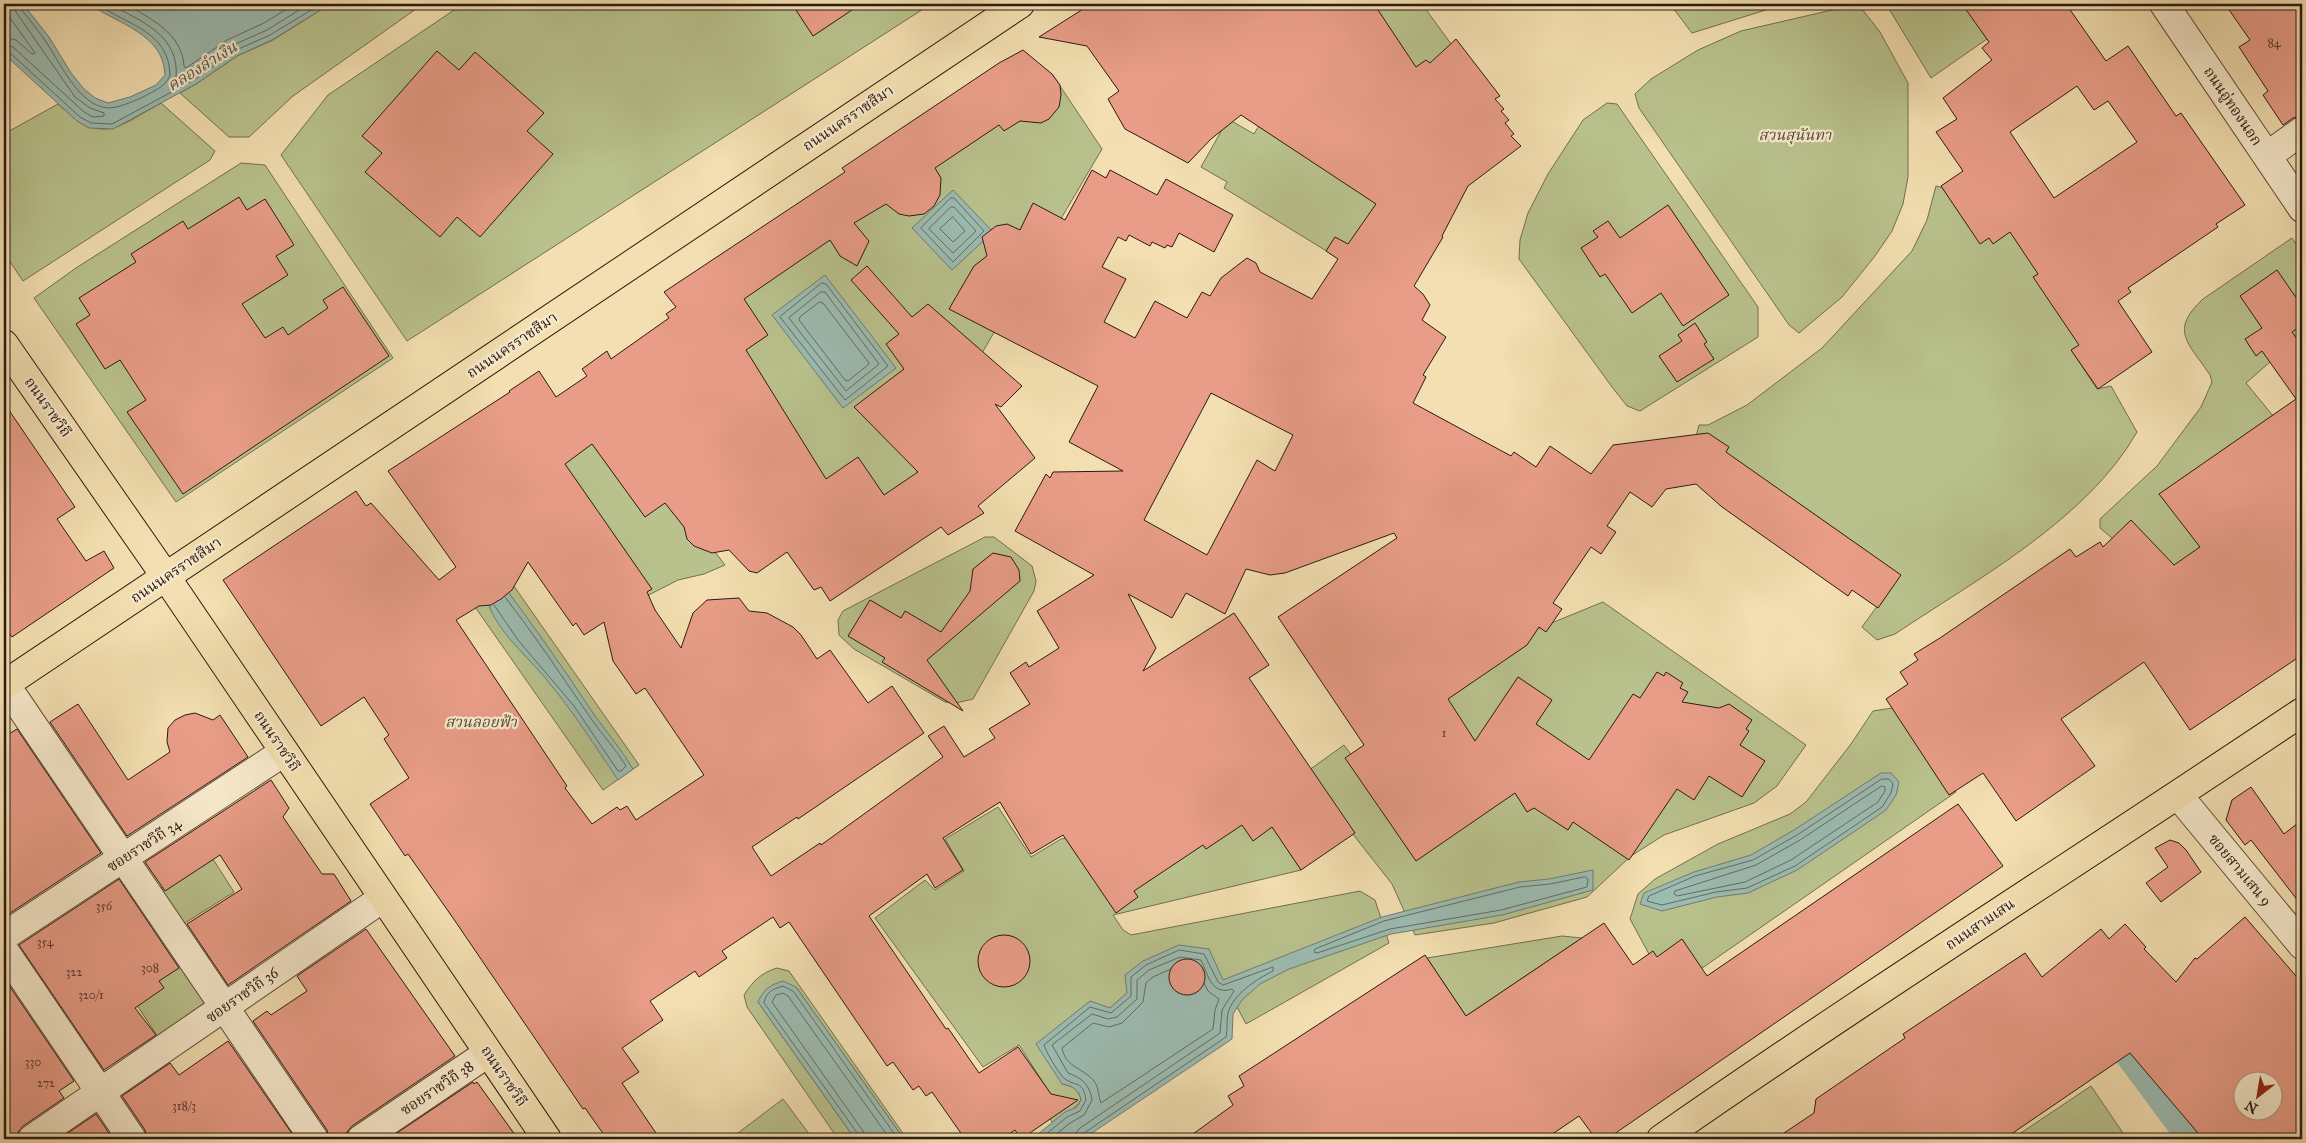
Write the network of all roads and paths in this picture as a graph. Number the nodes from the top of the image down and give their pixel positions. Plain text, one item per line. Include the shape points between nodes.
1 (1020, 4) edge
2 (2164, 4) edge
3 (2302, 131) edge
4 (2267, 156) junction
5 (2302, 208) edge
6 (4, 344) edge
7 (166, 577) junction
8 (5, 684) edge
9 (2302, 712) edge
10 (284, 752) junction
11 (2178, 795) junction
12 (124, 858) junction
13 (383, 898) junction
14 (4, 936) edge
15 (2302, 945) edge
16 (4, 950) edge
17 (225, 1007) junction
18 (488, 1053) junction
19 (101, 1093) junction
20 (32, 1139) edge
21 (132, 1139) edge
22 (314, 1139) edge
23 (361, 1139) edge
24 (547, 1139) edge
25 (1661, 1139) edge

1 - 7 main road, ถนนนครราชสีมา
2 - 4 street, ถนนอู่ทองนอก
3 - 4 street
4 - 5 street, ถนนอู่ทองนอก
6 - 7 main road, ถนนราชวิถี
7 - 8 main road, ถนนนครราชสีมา
7 - 10 main road, ถนนราชวิถี
8 - 12 street
9 - 11 main road, ถนนสามเสน
10 - 12 street, ซอยราชวิถี 34
10 - 13 main road, ถนนราชวิถี
11 - 15 street, ซอยสามเสน 9
11 - 25 main road, ถนนสามเสน via 2031,889
12 - 14 street, ซอยราชวิถี 34
12 - 17 street
13 - 17 street, ซอยราชวิถี 36
13 - 18 main road, ถนนราชวิถี
16 - 19 street
17 - 19 street, ซอยราชวิถี 36
17 - 22 street
18 - 23 street, ซอยราชวิถี 38
18 - 24 main road, ถนนราชวิถี
19 - 20 street, ซอยราชวิถี 36
19 - 21 street

